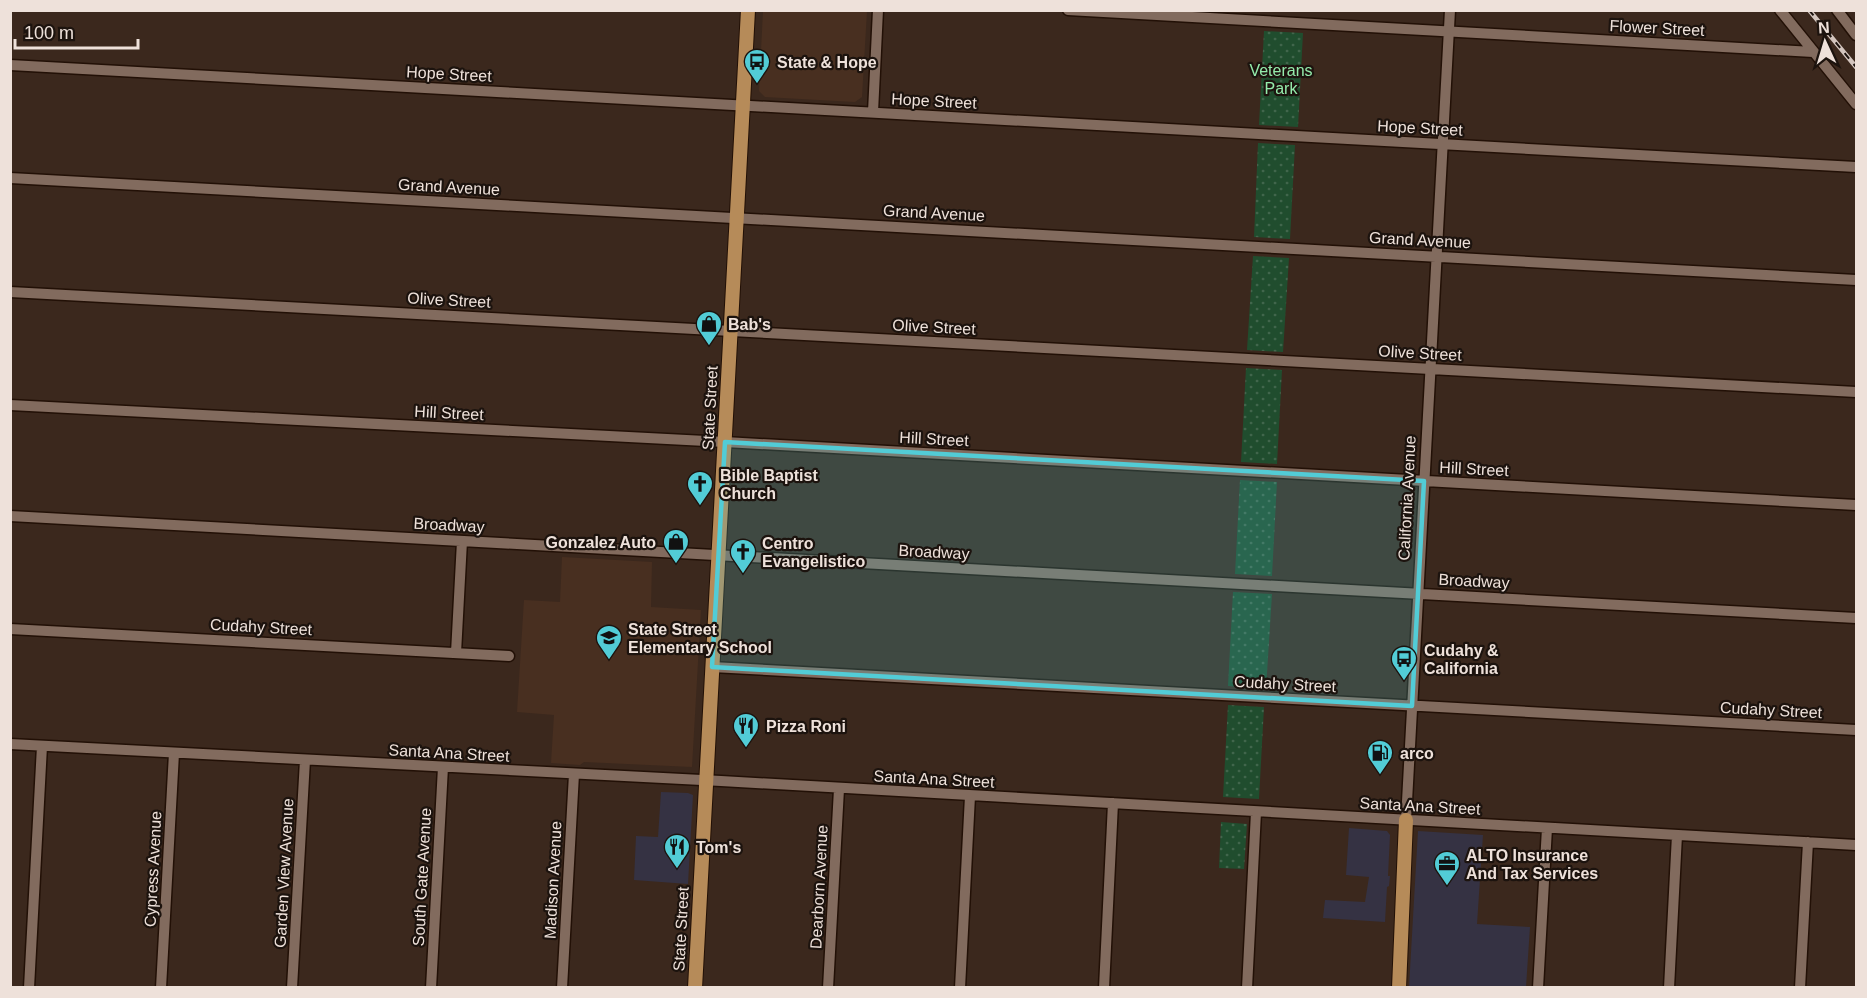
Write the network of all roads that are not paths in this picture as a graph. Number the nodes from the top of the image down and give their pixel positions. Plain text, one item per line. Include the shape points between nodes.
1 (748, 10) edge
2 (878, 10) edge
3 (1068, 10) edge
4 (1450, 10) edge
5 (1780, 10) edge
6 (1837, 10) edge
7 (1449, 32) junction
8 (1857, 35) edge
9 (1813, 52) junction
10 (10, 65) edge
11 (1857, 104) edge
12 (743, 106) junction
13 (873, 112) junction
14 (1443, 144) junction
15 (1857, 167) edge
16 (10, 178) edge
17 (737, 218) junction
18 (1437, 256) junction
19 (1857, 279) edge
20 (10, 292) edge
21 (731, 331) junction
22 (1431, 369) junction
23 (1857, 392) edge
24 (10, 405) edge
25 (725, 442) junction
26 (1424, 482) junction
27 (1857, 505) edge
28 (10, 516) edge
29 (462, 541) junction
30 (718, 555) junction
31 (1418, 593) junction
32 (1857, 618) edge
33 (10, 629) edge
34 (456, 653) junction
35 (509, 656) dead end
36 (712, 667) junction
37 (1412, 706) junction
38 (1857, 730) edge
39 (10, 744) edge
40 (42, 746) junction
41 (174, 753) junction
42 (305, 760) junction
43 (443, 767) junction
44 (574, 774) junction
45 (706, 781) junction
46 (839, 789) junction
47 (970, 796) junction
48 (1113, 803) junction
49 (1256, 812) junction
50 (1406, 820) junction
51 (1546, 828) junction
52 (1677, 835) junction
53 (1808, 842) junction
54 (1857, 845) edge
55 (29, 987) edge
56 (161, 987) edge
57 (292, 987) edge
58 (431, 987) edge
59 (562, 987) edge
60 (695, 987) edge
61 (828, 987) edge
62 (960, 987) edge
63 (1104, 987) edge
64 (1247, 987) edge
65 (1399, 987) edge
66 (1538, 987) edge
67 (1669, 987) edge
68 (1800, 987) edge

1 - 12 main road, State Street
2 - 13 street
3 - 7 street, Flower Street
4 - 7 street, California Avenue
5 - 9 street
6 - 8 street
7 - 9 street, Flower Street
7 - 14 street, California Avenue
9 - 11 street
10 - 12 street, Hope Street
12 - 13 street, Hope Street
12 - 17 main road, State Street
13 - 14 street, Hope Street
14 - 15 street, Hope Street
14 - 18 street, California Avenue
16 - 17 street, Grand Avenue
17 - 18 street, Grand Avenue
17 - 21 main road, State Street
18 - 19 street, Grand Avenue
18 - 22 street, California Avenue
20 - 21 street, Olive Street
21 - 22 street, Olive Street
21 - 25 main road, State Street
22 - 23 street, Olive Street
22 - 26 street, California Avenue
24 - 25 street, Hill Street
25 - 26 street, Hill Street
25 - 30 main road, State Street
26 - 27 street, Hill Street
26 - 31 street, California Avenue
28 - 29 street, Broadway
29 - 30 street, Broadway
29 - 34 street
30 - 31 street, Broadway
30 - 36 main road, State Street
31 - 32 street, Broadway
31 - 37 street, California Avenue
33 - 34 street, Cudahy Street
34 - 35 street, Cudahy Street
36 - 37 street, Cudahy Street
36 - 45 main road, State Street
37 - 38 street, Cudahy Street
37 - 50 street, California Avenue
39 - 40 street, Santa Ana Street
40 - 41 street, Santa Ana Street
40 - 55 street
41 - 42 street, Santa Ana Street
41 - 56 street, Cypress Avenue
42 - 43 street, Santa Ana Street
42 - 57 street, Garden View Avenue
43 - 44 street, Santa Ana Street
43 - 58 street, South Gate Avenue
44 - 45 street, Santa Ana Street
44 - 59 street, Madison Avenue
45 - 46 street, Santa Ana Street
45 - 60 main road, State Street
46 - 47 street, Santa Ana Street
46 - 61 street, Dearborn Avenue
47 - 48 street, Santa Ana Street
47 - 62 street
48 - 49 street, Santa Ana Street
48 - 63 street
49 - 50 street, Santa Ana Street
49 - 64 street
50 - 51 street, Santa Ana Street
50 - 65 main road, California Avenue
51 - 52 street, Santa Ana Street
51 - 66 street
52 - 53 street, Santa Ana Street
52 - 67 street
53 - 54 street, Santa Ana Street
53 - 68 street

